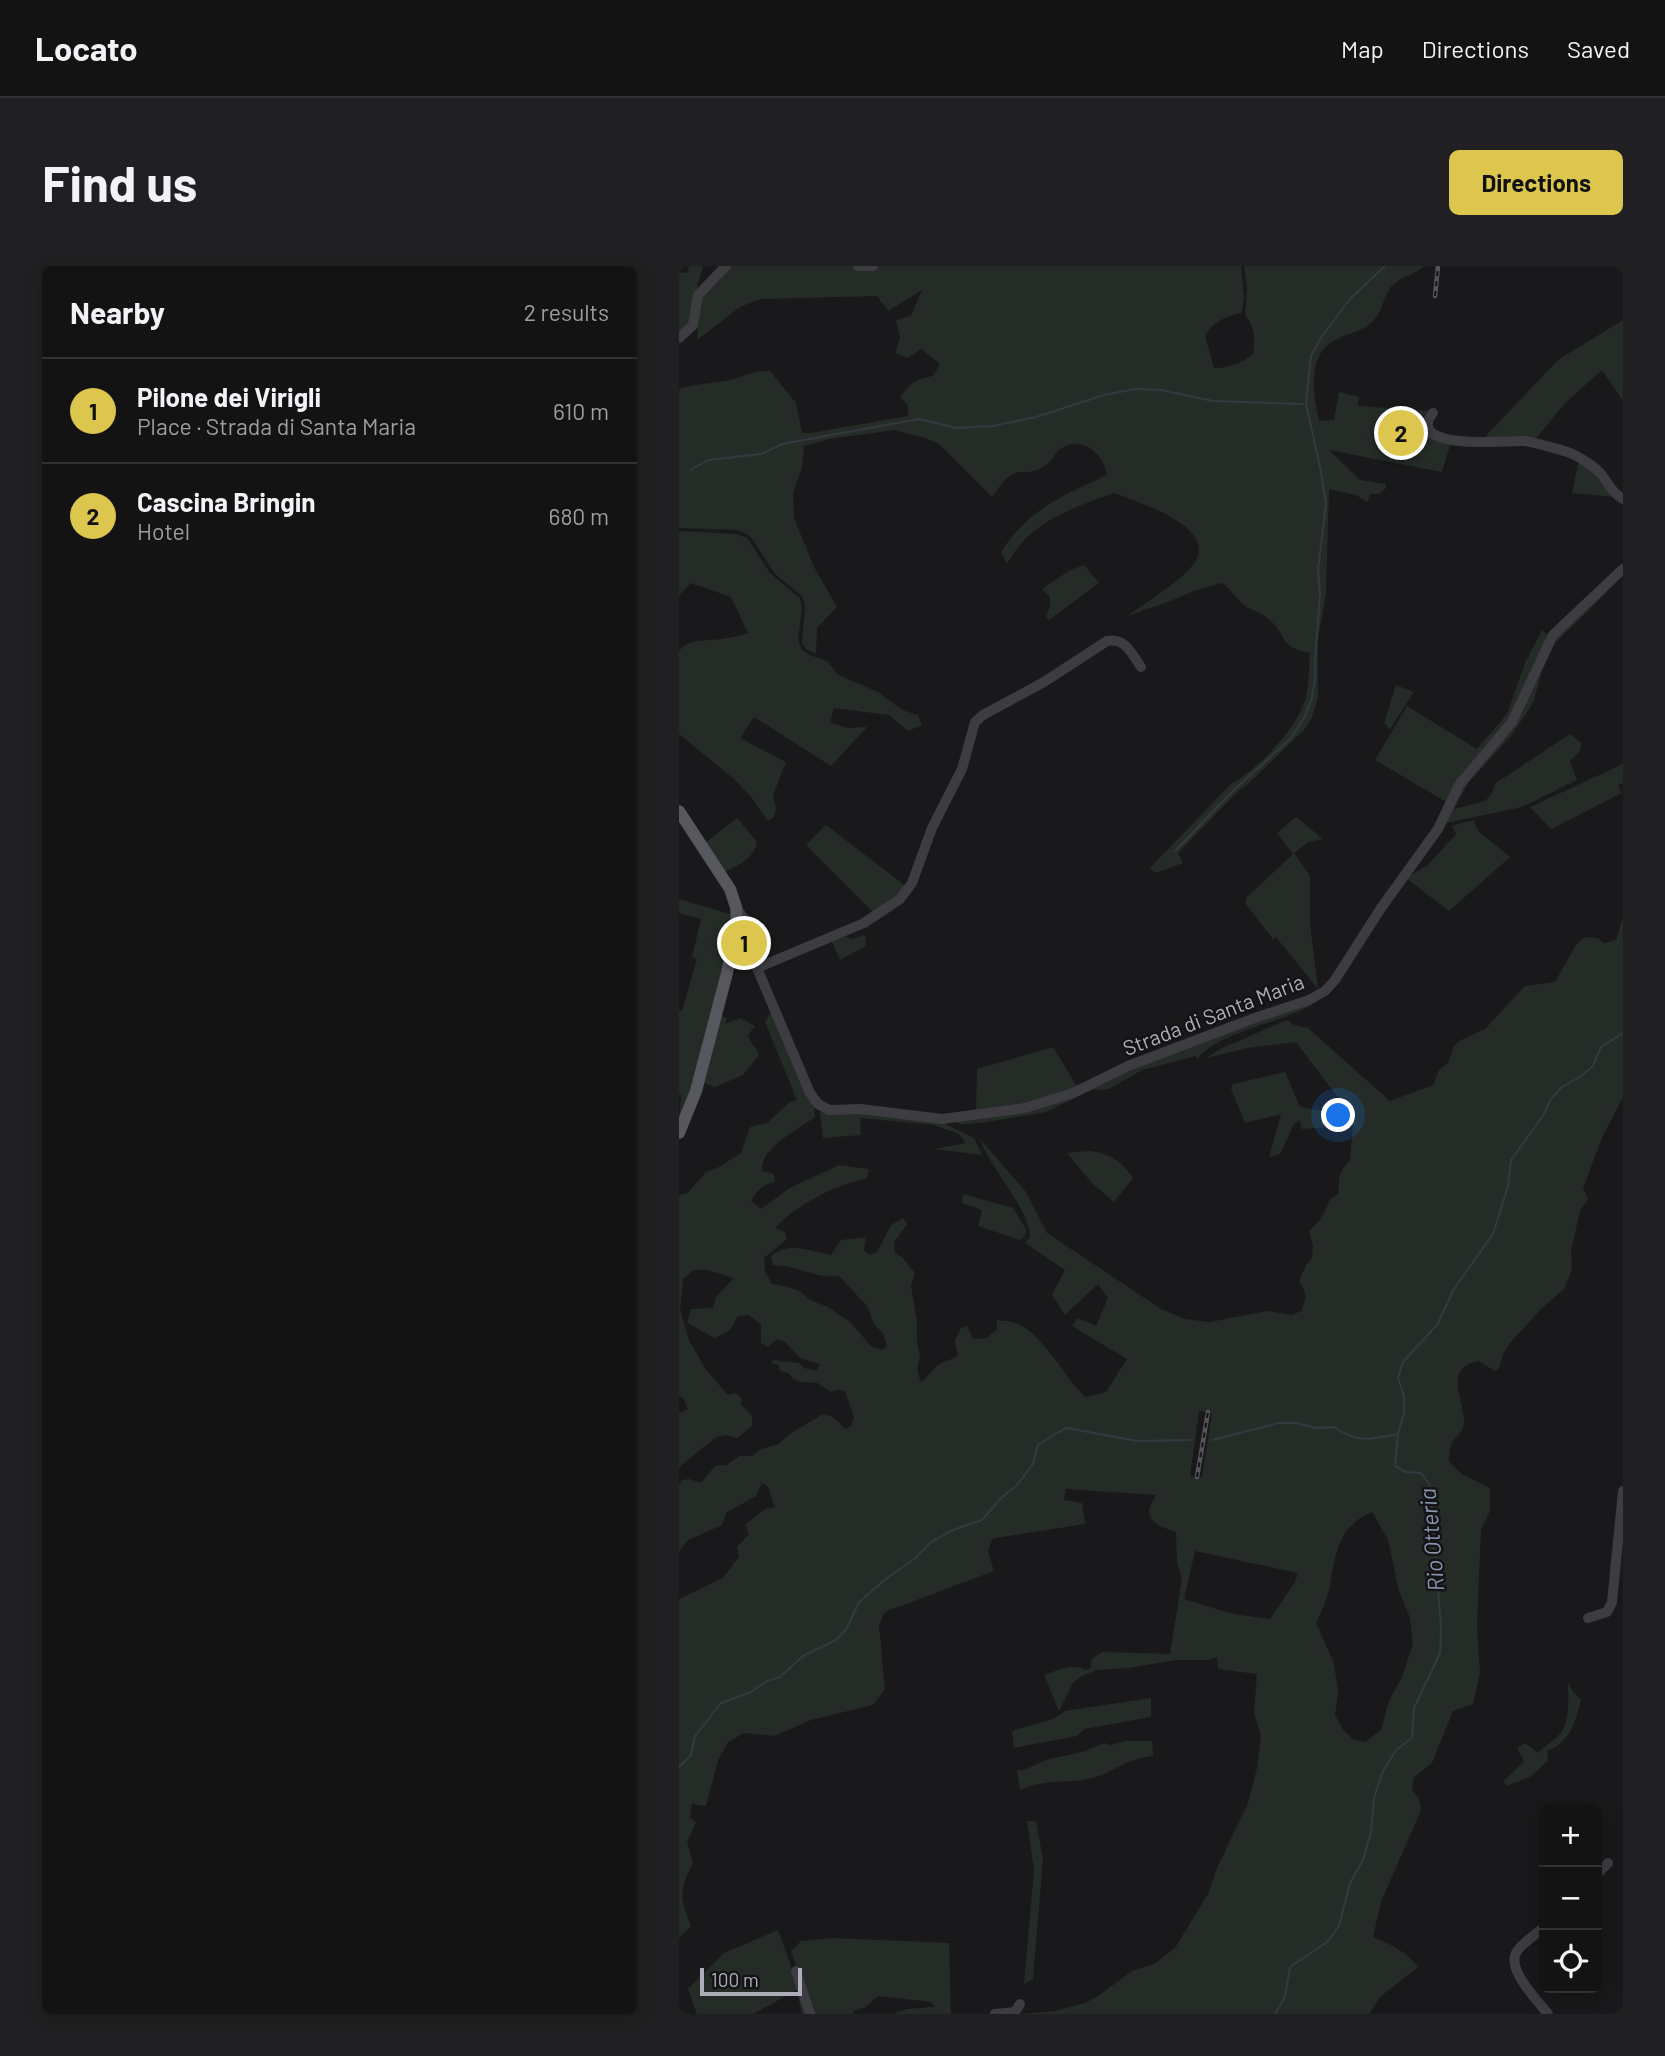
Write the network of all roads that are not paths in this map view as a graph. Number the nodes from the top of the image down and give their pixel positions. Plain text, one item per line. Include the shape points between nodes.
1 (726, 266) edge
2 (857, 266) edge
3 (873, 266) edge
4 (679, 338) edge
5 (1433, 413) dead end
6 (1623, 499) edge
7 (1623, 569) edge
8 (1141, 667) dead end
9 (679, 811) edge
10 (736, 907) junction
11 (757, 968) junction
12 (679, 1133) edge
13 (1623, 1491) edge
14 (1588, 1618) dead end
15 (1608, 1863) dead end
16 (1602, 1869) edge
17 (1541, 1930) edge
18 (796, 1971) dead end
19 (1020, 2004) dead end
20 (810, 2014) edge
21 (995, 2014) edge
22 (1548, 2014) edge

1 - 4 street via 698,295 693,325
2 - 3 street
5 - 6 street via 1429,428 1447,439 1524,441 1573,454 1600,473
7 - 11 street, Strada di Santa Maria via 1553,635 1511,725 1459,785 1439,827 1332,985 1312,999 1137,1062 1064,1097 1025,1108 942,1119 832,1110 818,1104
8 - 11 street via 1122,642 1107,641 980,717 973,726 963,769 903,896 864,923
9 - 10 main road
10 - 11 street, Strada di Santa Maria via 747,923
10 - 12 main road via 737,927 727,974 695,1095
13 - 14 street via 1612,1602 1607,1612
15 - 16 street
17 - 22 street via 1517,1951 1514,1963
18 - 20 street
19 - 21 street via 1015,2012

